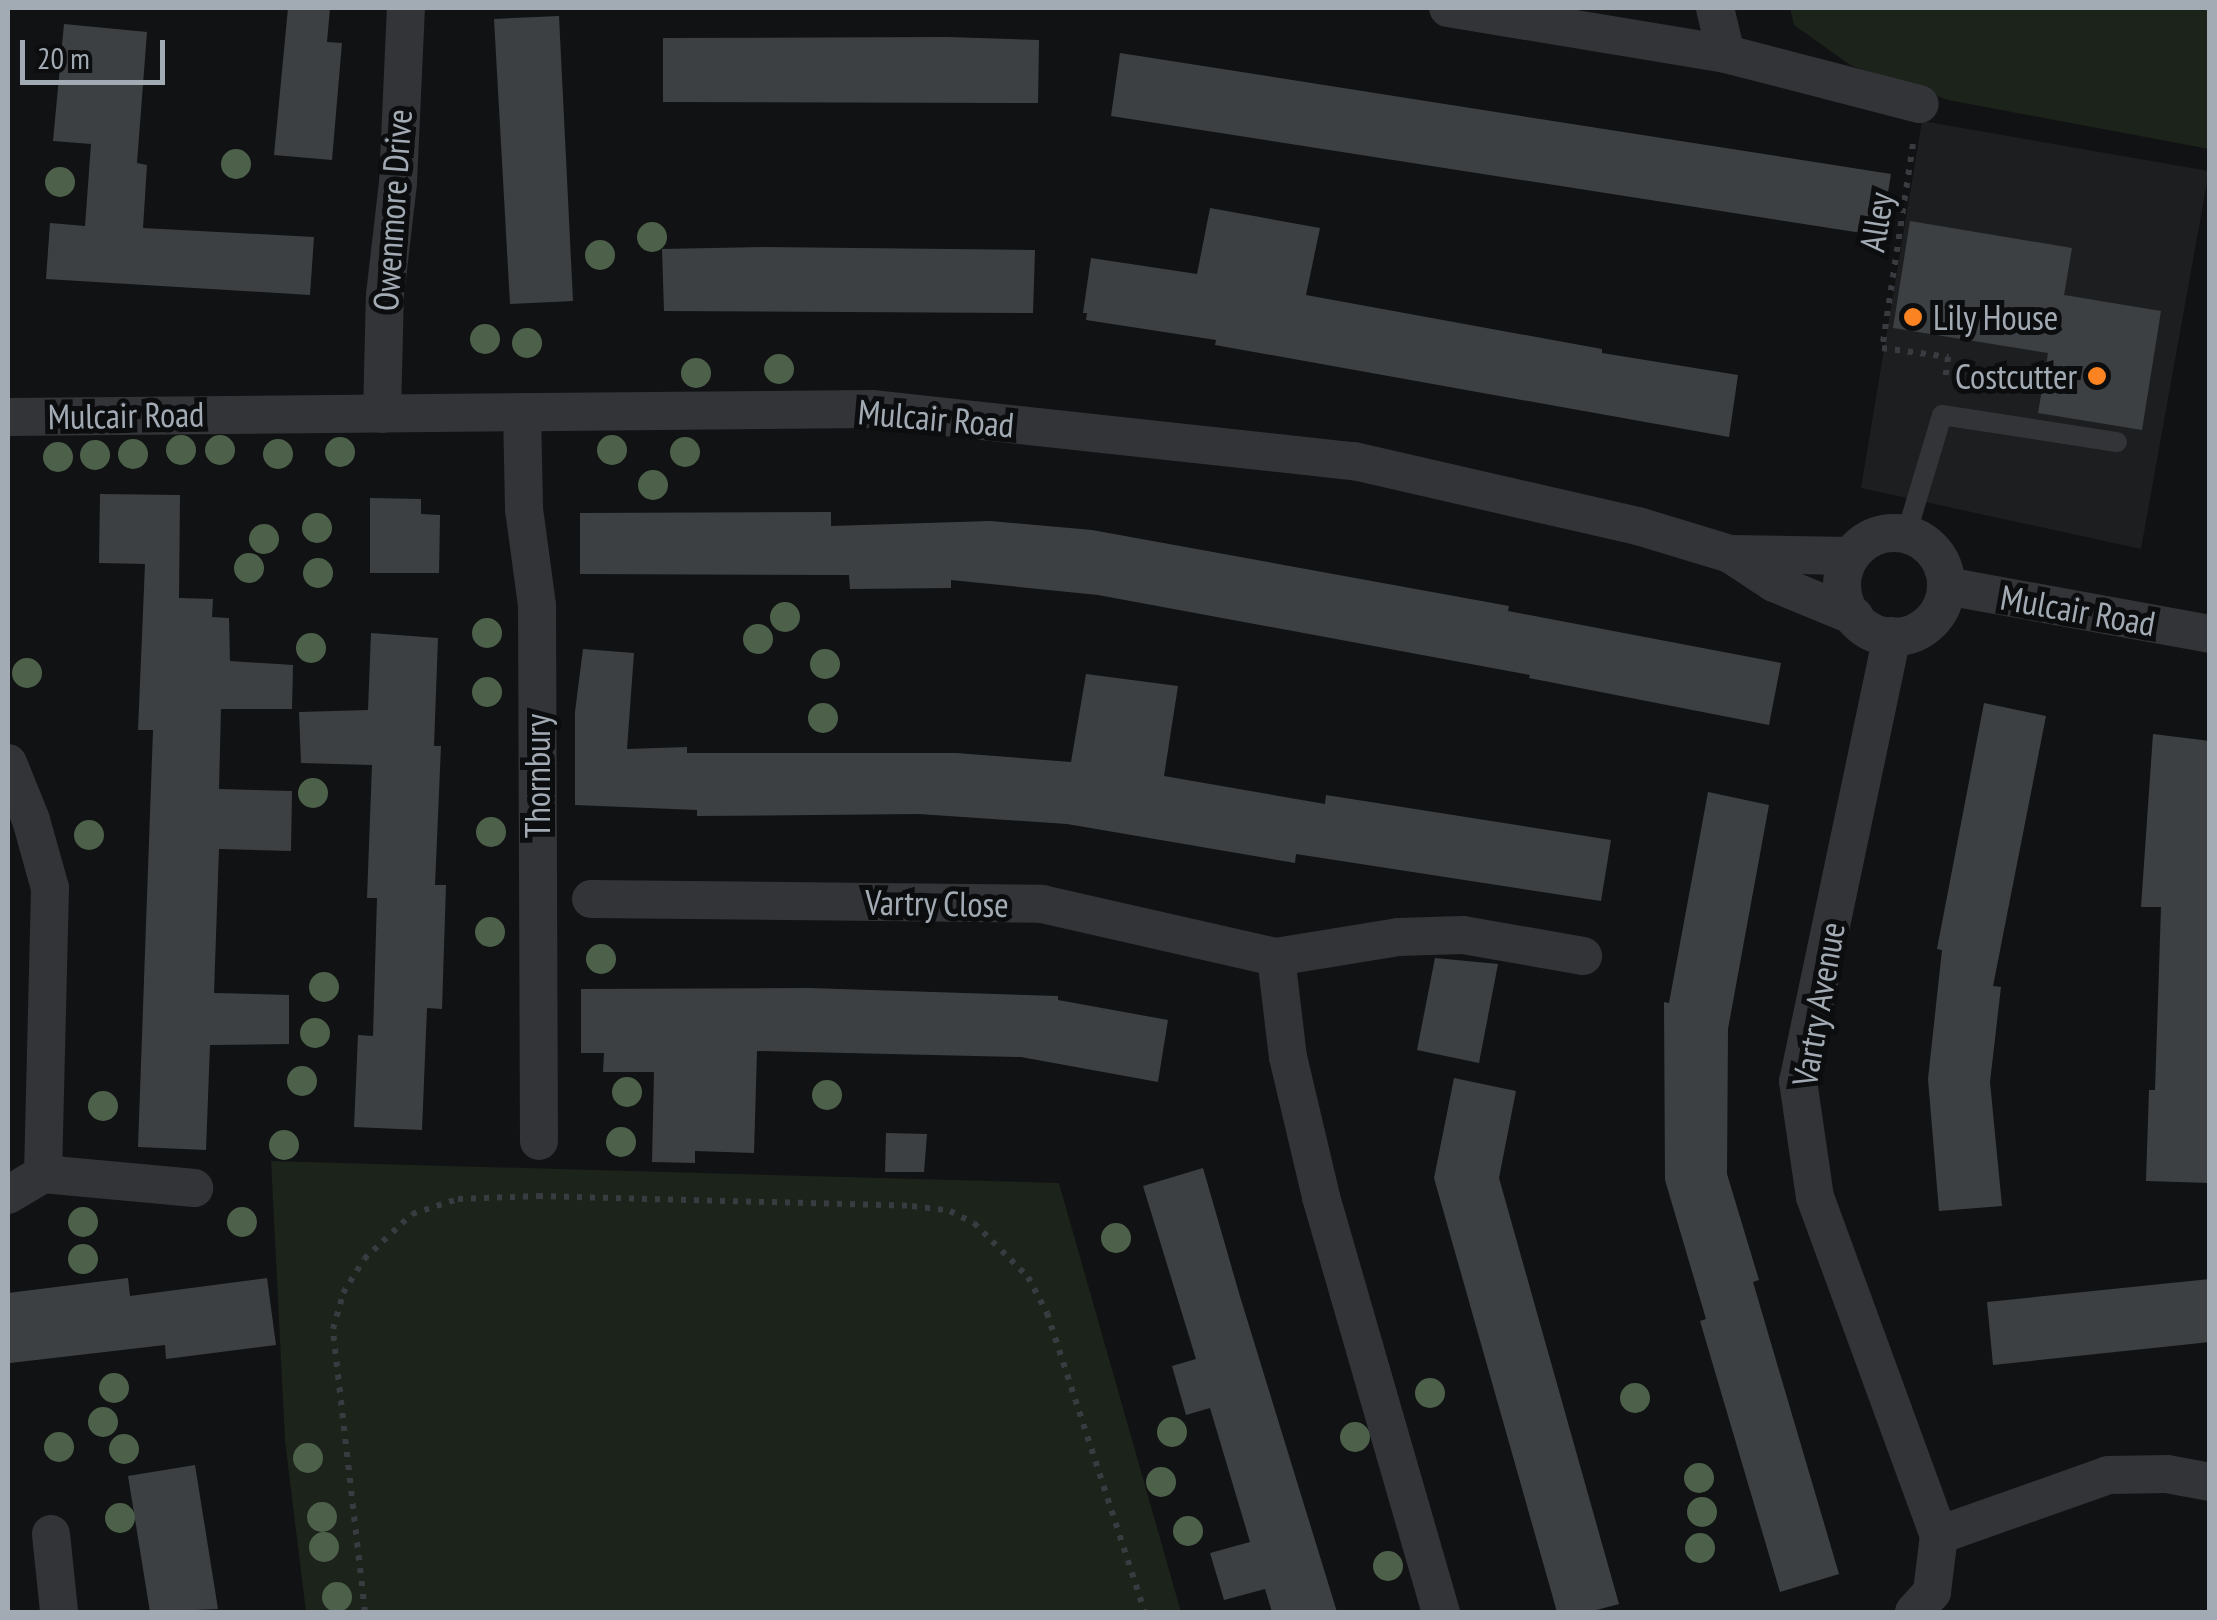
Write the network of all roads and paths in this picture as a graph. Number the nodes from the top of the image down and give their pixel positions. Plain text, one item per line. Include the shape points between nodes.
1 (406, 8) edge
2 (1448, 8) edge
3 (1716, 8) edge
4 (1726, 54) junction
5 (1920, 104) joint
6 (522, 412) junction
7 (382, 414) junction
8 (1942, 415) junction
9 (8, 416) edge
10 (2117, 442) dead end
11 (1906, 534) junction
12 (1730, 554) junction
13 (1851, 556) junction
14 (1946, 586) junction
15 (1854, 616) junction
16 (2210, 634) edge
17 (1892, 636) junction
18 (8, 763) edge
19 (591, 899) dead end
20 (1583, 956) dead end
21 (1276, 957) junction
22 (539, 1141) dead end
23 (44, 1174) junction
24 (194, 1188) dead end
25 (8, 1195) edge
26 (2210, 1482) edge
27 (50, 1534) dead end
28 (1939, 1535) junction
29 (59, 1612) edge
30 (365, 1612) edge
31 (1145, 1612) edge
32 (1441, 1612) edge
33 (1914, 1612) edge

1 - 7 street, Owenmore Drive
2 - 4 street
3 - 4 street
4 - 5 street
5 - 8 path, Alley via 1882,348 1948,358
6 - 7 street, Mulcair Road
6 - 12 street, Mulcair Road via 872,409 1354,461 1638,526
6 - 22 street, Thornbury via 524,509 537,605
7 - 9 street, Mulcair Road
8 - 10 lane
8 - 11 lane
11 - 13 street via 1879,535
11 - 14 street via 1930,546
12 - 13 street, Mulcair Road
12 - 15 street via 1774,584
13 - 15 street via 1842,591
14 - 16 street, Mulcair Road
14 - 17 street via 1926,626
15 - 17 street via 1874,633
17 - 28 street, Vartry Avenue via 1798,1081 1814,1197
18 - 23 street via 50,888
19 - 21 street, Vartry Close via 1042,904
20 - 21 street, Vartry Close via 1464,934 1398,937
21 - 32 street via 1288,1058 1378,1407
23 - 24 street
23 - 25 street
26 - 28 street via 2168,1474 2108,1475
27 - 29 street
28 - 33 street, Vartry Avenue via 1932,1592
30 - 31 path via 333,1329 343,1293 364,1259 412,1214 458,1200 538,1196 912,1206 950,1211 974,1223 1028,1276 1048,1313

